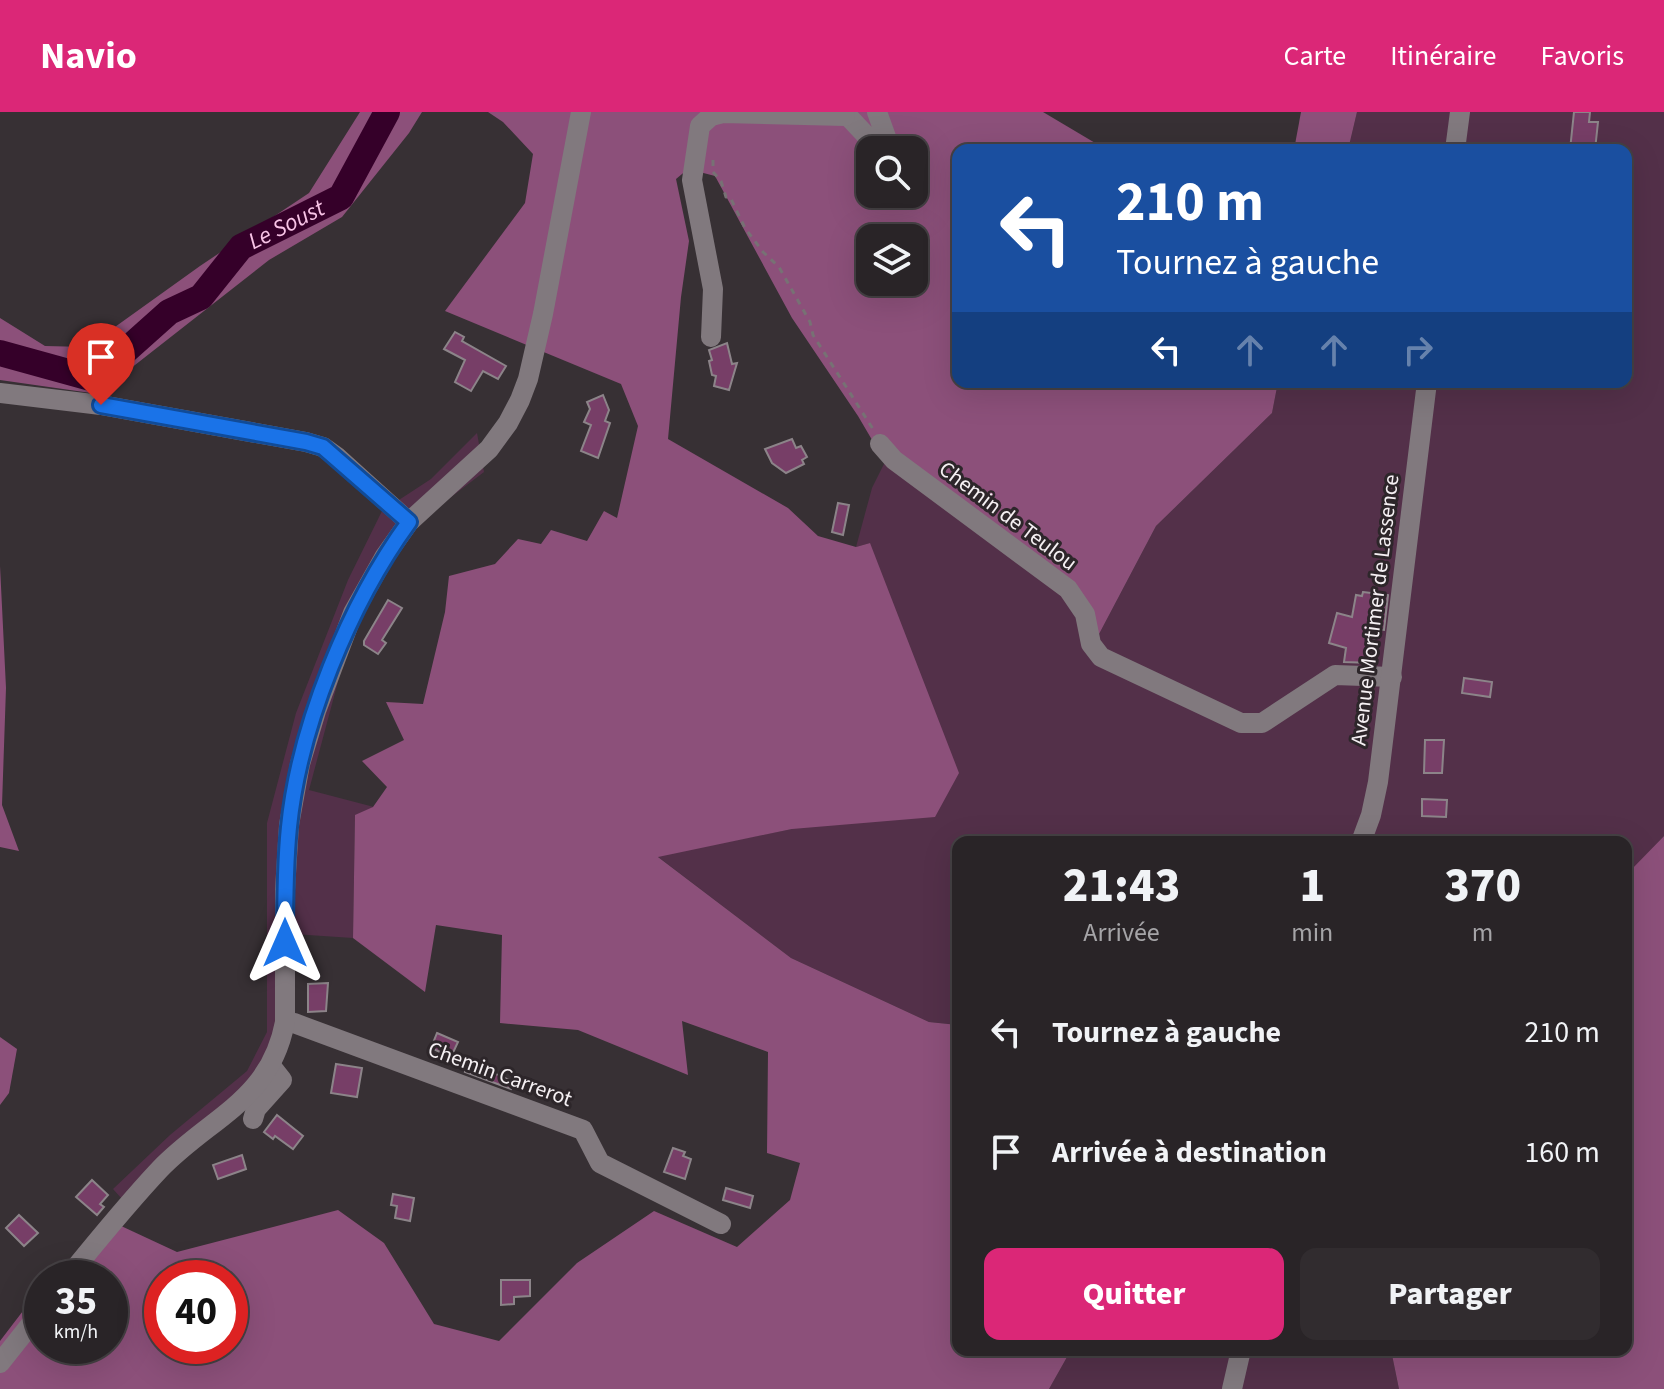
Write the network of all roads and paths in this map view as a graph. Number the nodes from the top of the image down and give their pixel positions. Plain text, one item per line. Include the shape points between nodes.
1 (581, 112) edge
2 (877, 112) edge
3 (1460, 112) edge
4 (845, 114) edge
5 (1456, 144) edge
6 (714, 154) dead end
7 (711, 337) dead end
8 (1426, 388) edge
9 (0, 393) edge
10 (880, 444) joint
11 (409, 522) junction
12 (1392, 677) junction
13 (1363, 836) edge
14 (285, 1022) junction
15 (271, 1066) junction
16 (253, 1119) dead end
17 (721, 1224) dead end
18 (81, 1260) edge
19 (24, 1333) edge
20 (1240, 1356) edge
21 (0, 1363) edge
22 (1232, 1389) edge

1 - 11 street via 543,314 520,400 489,449
2 - 4 street via 886,137 876,146
3 - 5 street
4 - 7 street via 723,113 700,126 692,180 713,289
6 - 10 path via 713,172 726,197 779,267 813,335
8 - 12 street, Avenue Mortimer de Lassence
9 - 11 street via 101,405 323,447
10 - 12 street, Chemin de Teulou via 894,460 1068,589 1085,614 1091,644 1101,657 1241,723 1262,723 1335,675
11 - 14 street via 353,613 300,764 285,890
12 - 13 street, Avenue Mortimer de Lassence via 1378,782
14 - 15 street
14 - 17 street, Chemin Carrerot via 583,1130 600,1163
15 - 16 street via 282,1080
15 - 18 street via 253,1091 161,1168
19 - 21 street
20 - 22 street

